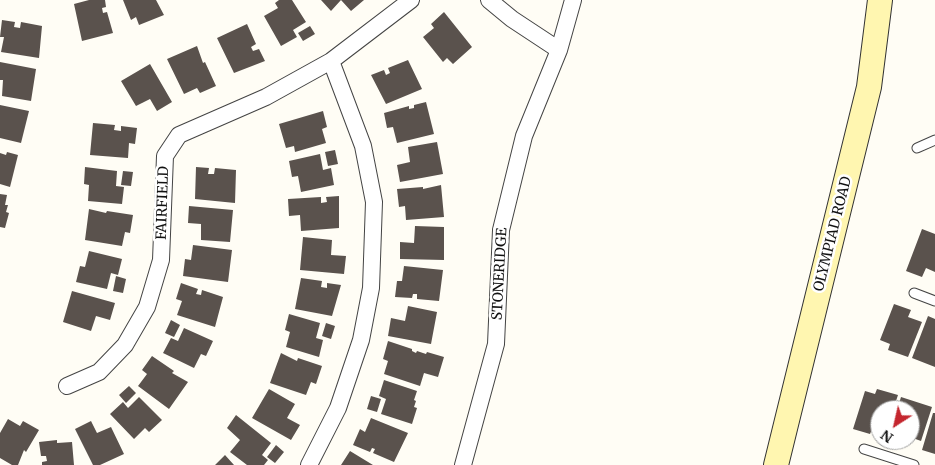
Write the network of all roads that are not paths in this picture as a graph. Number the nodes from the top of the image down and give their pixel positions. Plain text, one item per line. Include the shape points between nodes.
1 (411, 0) edge
2 (489, 0) edge
3 (573, 0) edge
4 (880, 0) edge
5 (559, 50) junction
6 (331, 61) junction
7 (935, 140) edge
8 (917, 148) dead end
9 (914, 293) dead end
10 (935, 301) edge
11 (67, 386) dead end
12 (864, 449) dead end
13 (308, 465) edge
14 (463, 465) edge
15 (776, 465) edge
16 (914, 465) edge

1 - 6 street, FAIRFIELD
2 - 5 street
3 - 5 street, STONERIDGE
4 - 15 main road, OLYMPIAD ROAD via 869,87
5 - 14 street, STONERIDGE via 524,136 501,230 496,344
6 - 11 street, FAIRFIELD via 266,97 179,135 165,156 161,260 147,307 125,345 99,372
6 - 13 street via 363,146 374,202 371,288 361,340 338,408
7 - 8 lane
9 - 10 lane
12 - 16 lane

